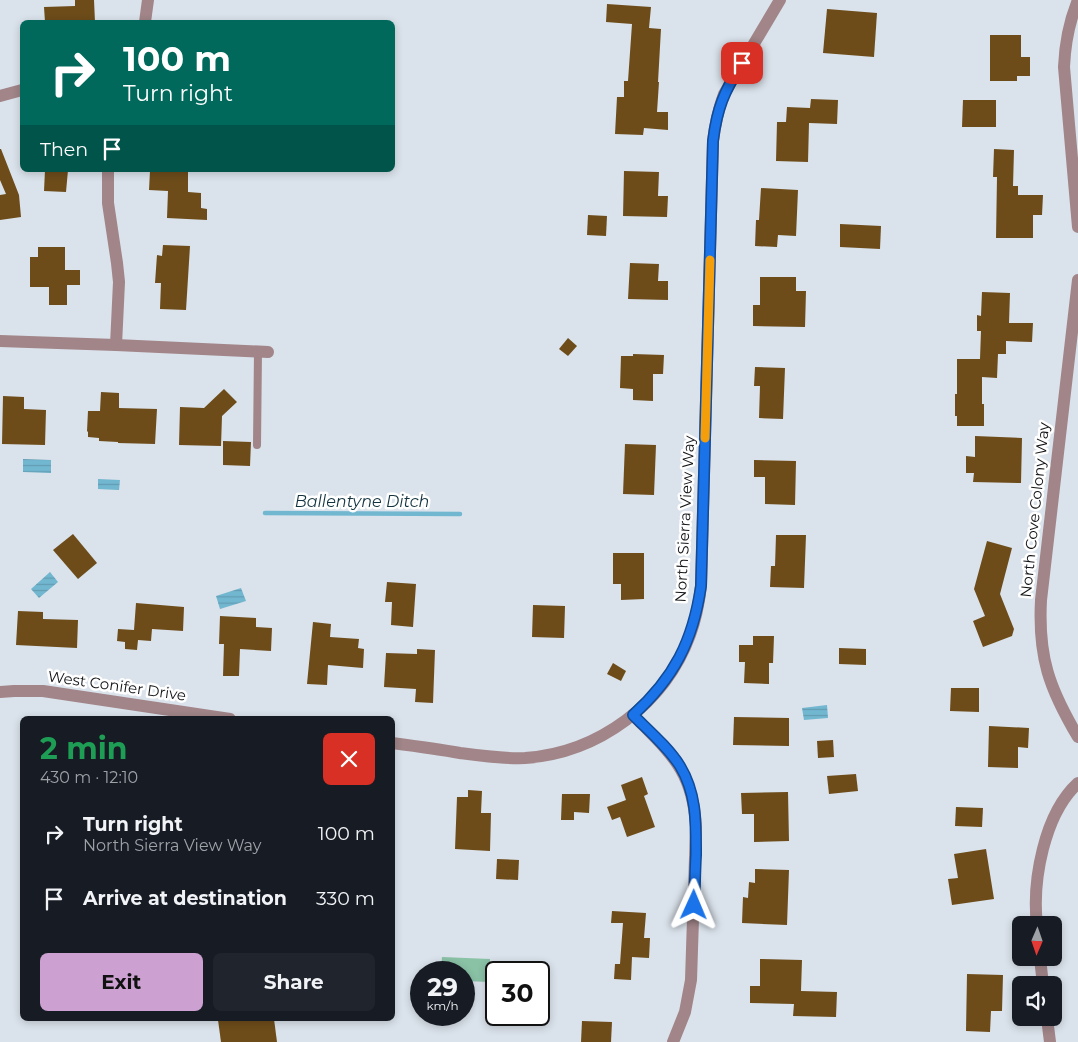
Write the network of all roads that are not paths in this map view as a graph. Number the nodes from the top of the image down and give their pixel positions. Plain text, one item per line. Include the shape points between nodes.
1 (148, 0) edge
2 (780, 0) edge
3 (1078, 0) edge
4 (145, 20) edge
5 (20, 91) edge
6 (0, 96) edge
7 (108, 172) edge
8 (1078, 227) edge
9 (1078, 280) edge
10 (0, 342) edge
11 (116, 345) junction
12 (264, 352) joint
13 (257, 446) dead end
14 (0, 692) edge
15 (633, 715) junction
16 (210, 716) edge
17 (1078, 737) edge
18 (395, 743) edge
19 (1078, 783) edge
20 (1036, 916) edge
21 (1048, 1026) edge
22 (673, 1042) edge
23 (1050, 1042) edge

1 - 4 street
2 - 15 street, North Sierra View Way via 731,80 718,109 715,125 699,603 690,635 676,665
3 - 8 street via 1068,30 1064,67
5 - 6 street
7 - 11 street via 108,203 119,282
9 - 17 street, North Cove Colony Way via 1040,621 1048,676
10 - 11 street
11 - 12 street
12 - 13 lane
14 - 16 street, West Conifer Drive via 43,691
15 - 18 street via 588,742 524,758 491,757
15 - 22 street via 680,766 690,787 695,811 692,980 685,1012
19 - 20 street via 1064,799 1048,831 1036,885
21 - 23 street

